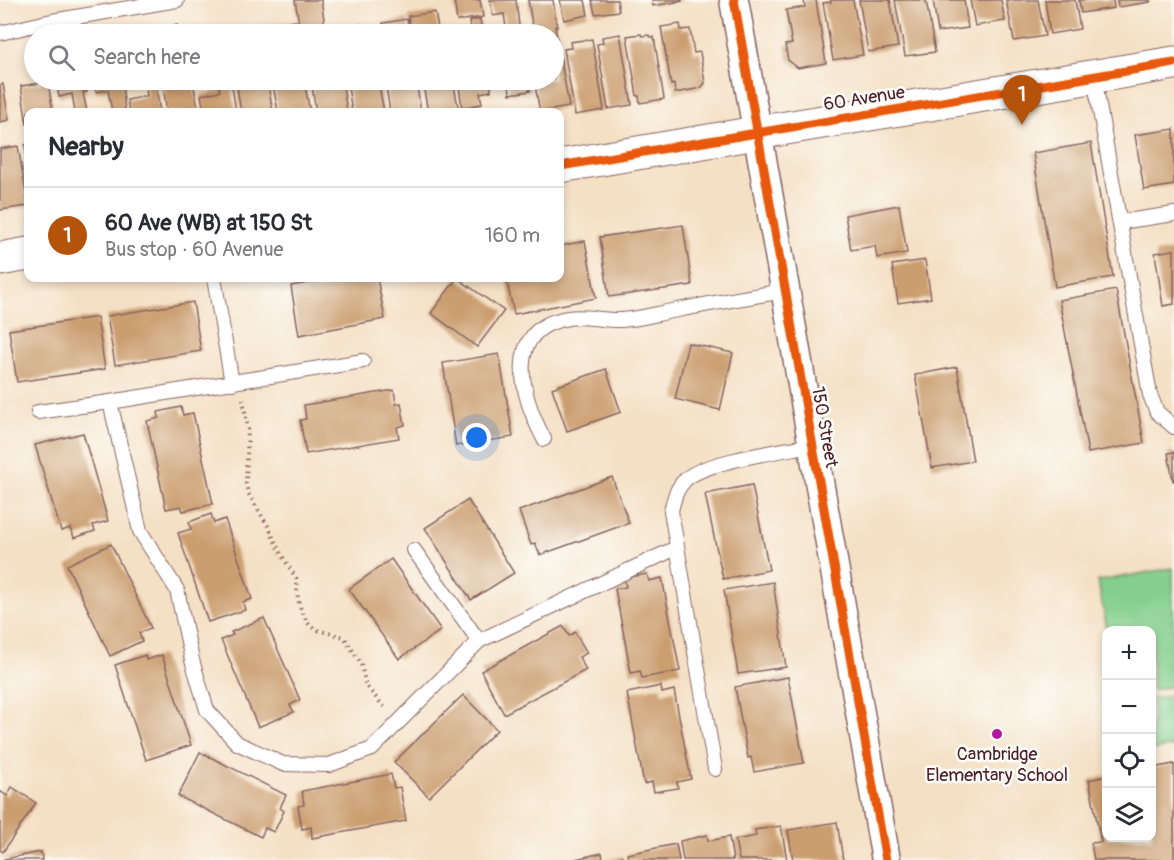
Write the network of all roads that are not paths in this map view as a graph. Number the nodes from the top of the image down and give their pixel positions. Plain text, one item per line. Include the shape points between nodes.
1 (177, 0) edge
2 (734, 0) edge
3 (39, 24) edge
4 (24, 27) edge
5 (0, 33) edge
6 (1174, 63) edge
7 (1094, 77) junction
8 (756, 133) junction
9 (564, 165) edge
10 (1174, 214) edge
11 (1120, 222) junction
12 (24, 255) edge
13 (0, 259) edge
14 (215, 282) edge
15 (784, 291) junction
16 (363, 361) dead end
17 (237, 387) junction
18 (110, 402) junction
19 (38, 412) dead end
20 (1174, 427) edge
21 (544, 439) dead end
22 (811, 445) junction
23 (676, 548) junction
24 (414, 550) dead end
25 (479, 641) junction
26 (714, 769) dead end
27 (886, 860) edge

1 - 3 lane
2 - 8 street, 150 Street
4 - 5 lane
6 - 7 street, 60 Avenue
7 - 8 street, 60 Avenue
7 - 11 lane
8 - 9 street, 60 Avenue
8 - 15 street, 150 Street
10 - 11 lane
11 - 20 lane via 1150,395 1157,412
12 - 13 street
14 - 17 lane
15 - 21 lane via 622,320 569,318 537,330 526,342 521,361 531,414
15 - 22 street, 150 Street
16 - 17 lane
17 - 18 lane
18 - 19 lane
18 - 25 lane via 140,531 177,590 207,710 237,743 283,764 329,765 372,749
22 - 23 lane via 704,467 687,479 675,492 671,512
22 - 27 street, 150 Street
23 - 25 lane
23 - 26 lane
24 - 25 lane

